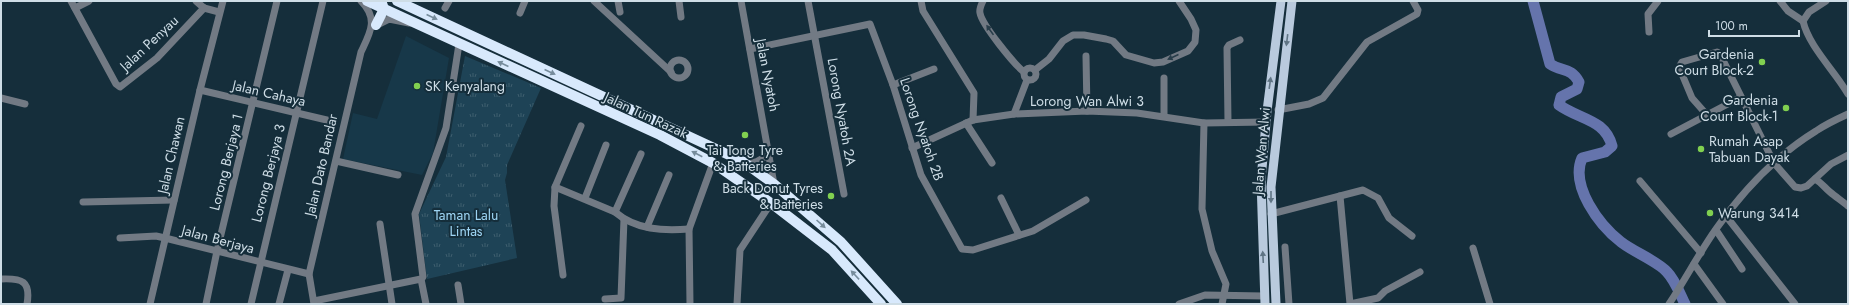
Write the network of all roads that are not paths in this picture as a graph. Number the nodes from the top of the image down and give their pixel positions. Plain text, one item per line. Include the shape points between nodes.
1 (71, 1) edge
2 (89, 1) edge
3 (196, 1) edge
4 (223, 1) edge
5 (228, 1) edge
6 (277, 1) edge
7 (323, 1) edge
8 (361, 1) edge
9 (367, 1) edge
10 (397, 1) edge
11 (525, 1) edge
12 (594, 1) edge
13 (618, 1) edge
14 (678, 1) edge
15 (742, 1) edge
16 (808, 1) edge
17 (922, 1) edge
18 (983, 1) edge
19 (1180, 1) edge
20 (1281, 1) edge
21 (1292, 1) edge
22 (1413, 1) edge
23 (1658, 1) edge
24 (1780, 1) edge
25 (1826, 1) edge
26 (382, 5) edge
27 (75, 8) junction
28 (204, 8) junction
29 (219, 12) junction
30 (620, 12) dead end
31 (520, 13) dead end
32 (682, 17) dead end
33 (1802, 21) junction
34 (376, 25) junction
35 (424, 27) junction
36 (1649, 32) dead end
37 (370, 34) junction
38 (815, 35) junction
39 (1240, 40) dead end
40 (459, 44) junction
41 (750, 49) junction
42 (1086, 56) dead end
43 (934, 69) dead end
44 (1036, 70) junction
45 (671, 72) dead end
46 (1024, 72) junction
47 (1164, 78) dead end
48 (1027, 80) junction
49 (893, 85) junction
50 (200, 90) junction
51 (1848, 94) edge
52 (1, 98) edge
53 (1741, 98) junction
54 (25, 104) dead end
55 (254, 104) junction
56 (1278, 110) junction
57 (1087, 111) junction
58 (296, 113) junction
59 (1014, 114) junction
60 (1848, 114) edge
61 (1707, 115) junction
62 (1164, 116) junction
63 (973, 120) junction
64 (331, 121) dead end
65 (966, 122) junction
66 (1228, 122) junction
67 (1266, 122) junction
68 (1204, 123) junction
69 (581, 126) dead end
70 (1672, 134) dead end
71 (606, 145) dead end
72 (912, 148) junction
73 (641, 154) dead end
74 (770, 154) junction
75 (1848, 155) edge
76 (336, 161) junction
77 (742, 161) junction
78 (713, 163) junction
79 (992, 163) dead end
80 (1774, 163) junction
81 (398, 174) dead end
82 (669, 175) dead end
83 (1815, 179) junction
84 (1640, 181) dead end
85 (774, 184) junction
86 (555, 187) junction
87 (844, 194) dead end
88 (1340, 196) junction
89 (585, 198) junction
90 (1001, 198) dead end
91 (174, 200) junction
92 (1086, 200) dead end
93 (83, 202) dead end
94 (771, 203) junction
95 (1848, 206) edge
96 (615, 212) junction
97 (1271, 214) junction
98 (1726, 216) junction
99 (624, 219) junction
100 (380, 224) dead end
101 (647, 227) junction
102 (689, 229) junction
103 (1716, 230) junction
104 (1019, 235) junction
105 (1412, 236) dead end
106 (120, 238) dead end
107 (165, 238) junction
108 (1285, 247) dead end
109 (1474, 248) dead end
110 (217, 251) junction
111 (1701, 252) junction
112 (260, 263) junction
113 (1694, 264) junction
114 (1742, 269) dead end
115 (288, 270) junction
116 (1420, 272) dead end
117 (309, 274) junction
118 (563, 275) dead end
119 (1, 279) edge
120 (421, 279) junction
121 (389, 285) junction
122 (458, 285) dead end
123 (1225, 294) junction
124 (605, 299) dead end
125 (1265, 300) edge
126 (1381, 301) edge
127 (314, 303) edge
128 (27, 304) edge
129 (150, 304) edge
130 (206, 304) edge
131 (251, 304) edge
132 (279, 304) edge
133 (392, 304) edge
134 (426, 304) edge
135 (461, 304) edge
136 (690, 304) edge
137 (737, 304) edge
138 (881, 304) edge
139 (898, 304) edge
140 (1178, 304) edge
141 (1222, 304) edge
142 (1276, 304) edge
143 (1289, 304) edge
144 (1350, 304) edge
145 (1490, 304) edge
146 (1669, 304) edge
147 (1723, 304) edge
148 (1795, 304) edge

1 - 27 street, Jalan Penyau
2 - 27 street
3 - 28 street
4 - 29 street, Jalan Chawan
5 - 29 street
6 - 55 street, Lorong Berjaya 1
7 - 58 street, Lorong Berjaya 3
8 - 37 street via 371,14
9 - 26 highway, Jalan Tun Razak
10 -> 77 highway, Jalan Tun Razak
11 - 31 street
12 - 45 street
13 - 30 street
14 - 32 street
15 - 41 street, Jalan Nyatoh
16 - 38 street, Lorong Nyatoh 2A
17 - 63 street via 923,11 974,93
46 -> 18 street via 1008,56 981,18 980,9
19 -> 44 street via 1196,30 1195,42 1191,48 1159,63 1126,55 1113,41 1090,35 1072,35
67 -> 20 main road, Jalan Wan Alwi
21 -> 56 main road, Jalan Wan Alwi
22 - 56 street via 1418,10 1417,14 1367,42 1323,98 1309,104
23 - 36 street via 1648,14
24 - 33 street via 1788,11
25 - 33 street via 1806,14
26 - 34 highway
26 - 35 highway, Jalan Tun Razak
27 - 28 street, Jalan Penyau via 120,87 157,58
28 - 29 street
29 - 50 street, Jalan Chawan
33 - 51 street via 1821,56
34 - 35 street via 389,19
34 - 37 street, Jalan Dato Bandar
35 - 40 highway, Jalan Tun Razak
37 - 76 street, Jalan Dato Bandar via 361,52
38 - 41 street
38 - 49 street, Lorong Nyatoh 2B via 870,24
38 - 87 street, Lorong Nyatoh 2A
39 - 66 street via 1227,48
78 -> 40 highway, Jalan Tun Razak via 660,135
40 - 120 street via 444,136 415,214 423,274
41 - 74 street, Jalan Nyatoh
42 - 57 street
43 - 49 street
44 - 46 street via 1028,68
44 - 48 street via 1035,78
46 - 48 street
47 - 62 street
48 - 59 street
49 - 72 street, Lorong Nyatoh 2B
50 - 55 street, Jalan Cahaya
50 - 91 street, Jalan Chawan
52 - 54 street
53 - 61 street
53 - 61 street via 1717,52 1682,62 1679,67 1692,98
53 - 80 street
55 - 58 street, Jalan Cahaya
55 - 110 street, Lorong Berjaya 1
56 -> 97 main road, Jalan Wan Alwi
57 - 59 street, Lorong Wan Alwi 3
57 - 62 street, Lorong Wan Alwi 3
58 - 64 street, Jalan Cahaya
58 - 112 street, Lorong Berjaya 3
59 - 63 street, Lorong Wan Alwi 3
60 - 80 street via 1816,130
61 - 70 street
62 - 68 street, Lorong Wan Alwi 3
63 - 65 street, Lorong Wan Alwi 3
65 - 72 street, Lorong Wan Alwi 3
65 - 79 street
66 - 67 street, Lorong Wan Alwi 3
66 - 68 street, Lorong Wan Alwi 3
125 -> 67 main road, Jalan Wan Alwi via 1261,180
68 - 123 street via 1202,209 1212,251 1226,284
69 - 86 street
71 - 89 street
72 - 104 street, Lorong Nyatoh 2B via 925,182 962,249 973,250
73 - 96 street
74 - 77 street via 756,162
74 - 85 street, Jalan Nyatoh
75 - 83 street via 1831,164
76 - 81 street
76 - 117 street, Jalan Dato Bandar
77 - 85 highway, Jalan Tun Razak
78 - 94 highway, Jalan Tun Razak
78 - 102 street
80 - 83 street via 1798,188 1807,186
80 - 98 street
82 - 101 street
83 - 95 street via 1826,185 1830,192
84 - 111 street
85 -> 139 highway, Jalan Tun Razak via 841,242
86 - 89 street
86 - 118 street via 554,206
88 - 97 street
88 - 105 street via 1367,191 1381,202 1389,218
88 - 144 street
89 - 96 street
90 - 104 street
91 - 93 street
91 - 107 street, Jalan Chawan
92 - 104 street via 1032,231
94 - 137 street via 740,250
138 -> 94 highway, Jalan Tun Razak via 832,250
96 - 99 street
97 - 142 main road, Jalan Wan Alwi
98 - 103 street
98 - 148 street
99 - 101 street
99 - 124 street via 621,298
100 - 121 street
101 - 102 street via 667,231
102 - 136 street
103 - 111 street
103 - 114 street
106 - 107 street, Jalan Berjaya
107 - 110 street, Jalan Berjaya
107 - 129 street, Jalan Chawan
108 - 143 street
109 - 145 street
110 - 112 street, Jalan Berjaya
110 - 130 street, Lorong Berjaya 1
111 - 113 street
112 - 115 street, Jalan Berjaya
112 - 131 street, Lorong Berjaya 3
113 - 146 street
113 - 147 street
115 - 117 street, Jalan Berjaya
115 - 132 street
116 - 126 street via 1385,291
117 - 127 street, Jalan Dato Bandar
119 - 128 street via 22,281 28,292
120 - 121 street
120 - 134 street
121 - 127 street
121 - 133 street
122 - 135 street
123 - 125 street
123 - 140 street via 1200,295
123 - 141 street
126 - 144 street

